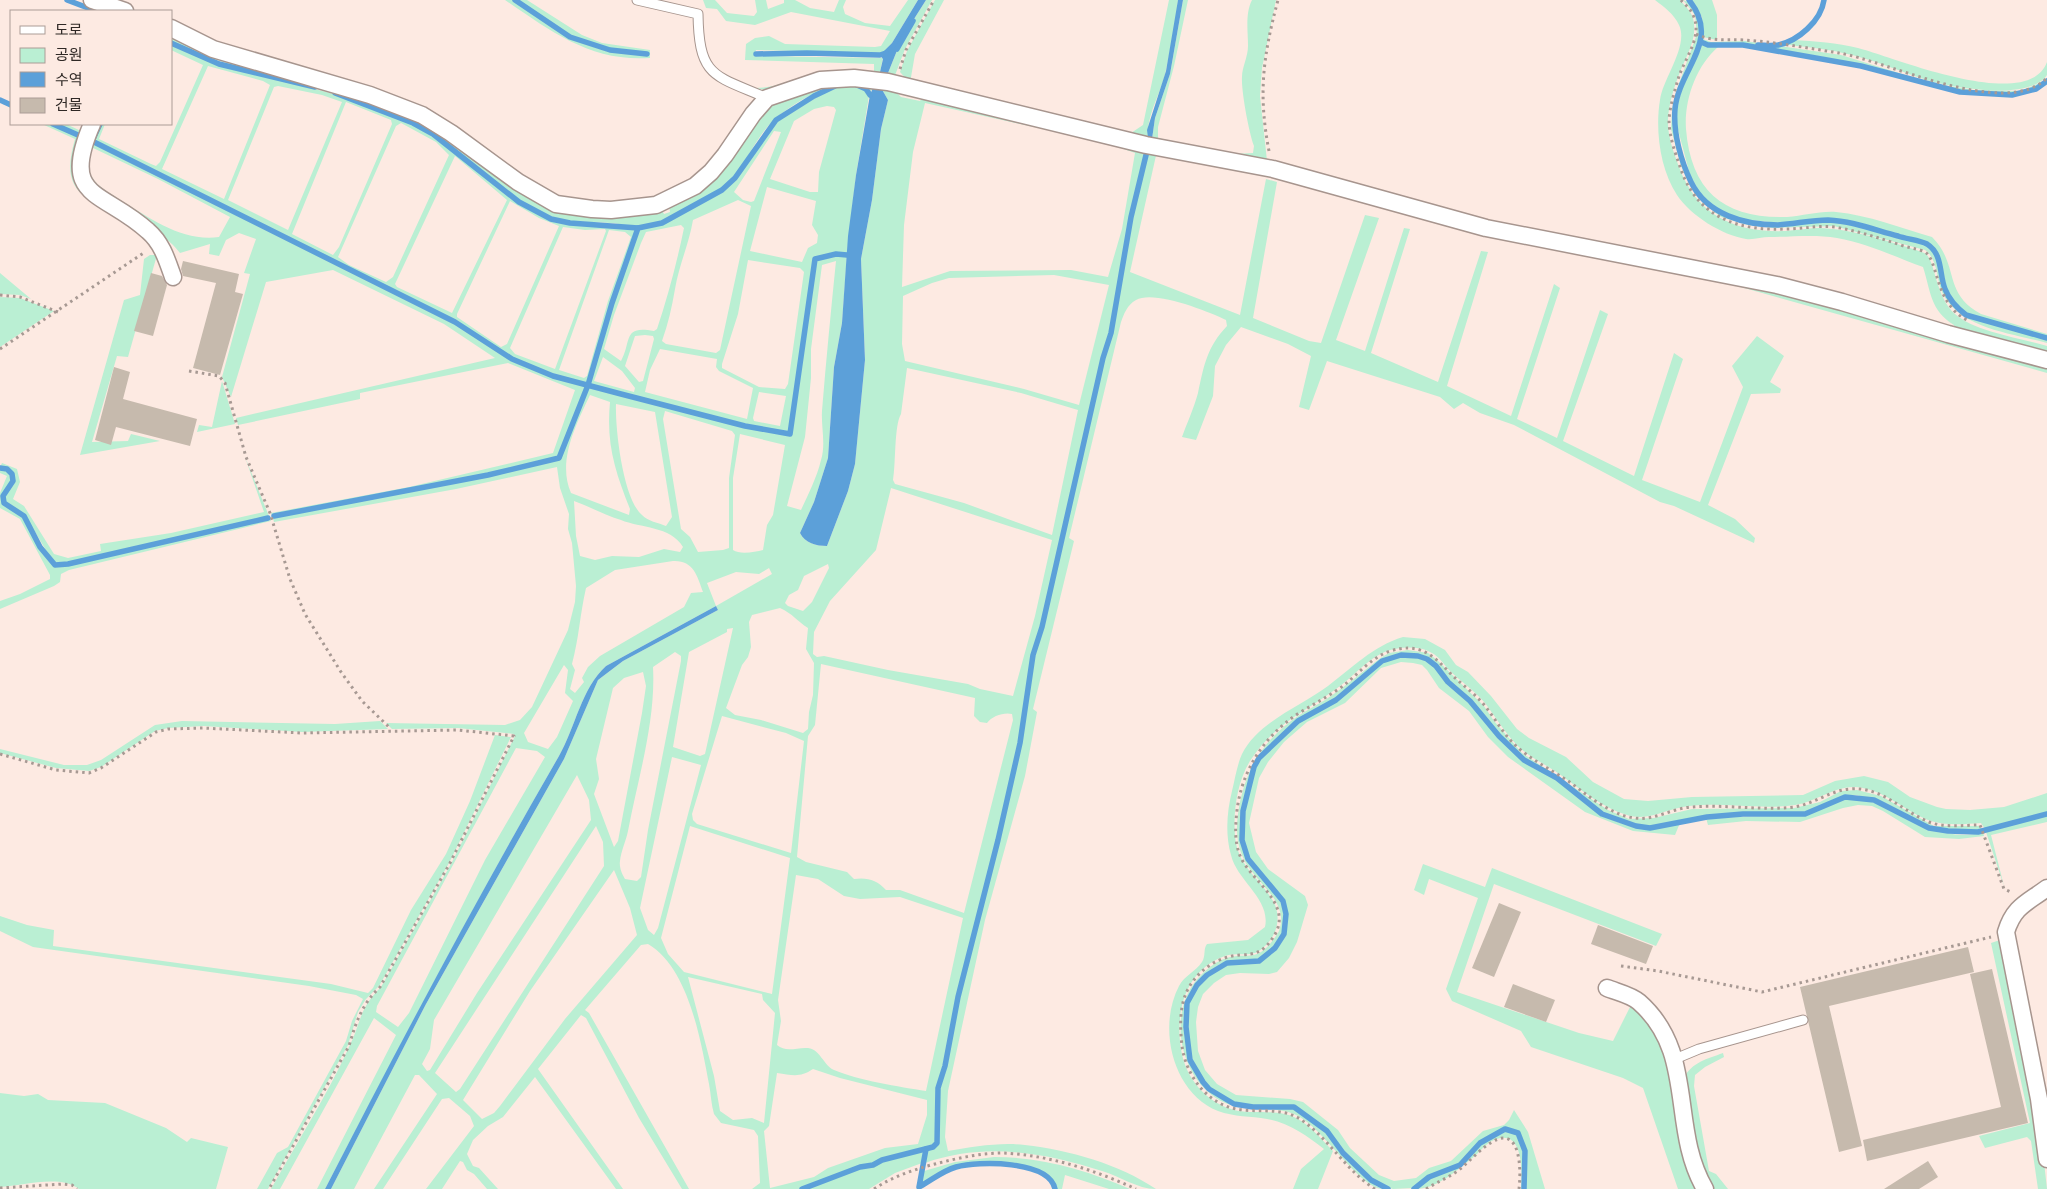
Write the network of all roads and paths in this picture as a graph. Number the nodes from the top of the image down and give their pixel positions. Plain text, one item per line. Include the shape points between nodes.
1 (92, 0) edge
2 (637, 0) edge
3 (934, 0) edge
4 (1278, 0) edge
5 (1681, 0) edge
6 (122, 10) edge
7 (172, 28) edge
8 (1696, 34) junction
9 (2047, 78) edge
10 (897, 84) junction
11 (767, 98) junction
12 (92, 125) edge
13 (1273, 169) junction
14 (158, 243) junction
15 (173, 277) dead end
16 (0, 295) edge
17 (58, 312) junction
18 (1976, 324) dead end
19 (0, 350) edge
20 (2047, 360) edge
21 (190, 372) dead end
22 (391, 730) junction
23 (0, 754) edge
24 (2047, 889) edge
25 (2016, 892) dead end
26 (2006, 932) junction
27 (1621, 966) dead end
28 (1607, 988) dead end
29 (1803, 1020) dead end
30 (1675, 1058) junction
31 (2047, 1159) edge
32 (0, 1188) edge
33 (77, 1189) edge
34 (269, 1189) edge
35 (874, 1189) edge
36 (1136, 1189) edge
37 (1375, 1189) edge
38 (1426, 1189) edge
39 (1519, 1189) edge
40 (1705, 1189) edge

1 - 6 street
2 - 11 lane via 698,14 700,51 707,66 722,79
3 - 10 path via 906,50
4 - 13 path via 1265,60 1262,96 1263,124
5 - 8 path via 1694,16
7 - 11 street via 213,49 370,95 422,116 542,197 556,204 574,207 611,210 656,205 695,186 725,155 752,114
8 - 9 path via 1712,41 1745,40 1841,53 1930,82 1970,89 2020,90 2041,84
8 - 18 path via 1675,89 1670,129 1687,184 1708,211 1728,221 1759,228 1834,227 1924,251 1932,260 1938,286 1950,307 1962,318
10 - 11 street via 837,78 820,80
10 - 13 street via 1146,145
12 - 14 street via 79,162 83,182 147,230
13 - 20 street via 1486,228 1776,285
14 - 15 street via 164,250
14 - 17 path
16 - 17 path via 20,296
17 - 19 path
21 - 22 path via 219,376 225,383 246,456 270,513 290,579 305,614 362,701
22 - 23 path via 302,733 168,729 156,732 102,768 89,773 56,770
22 - 34 path via 458,730 514,736 450,863 380,987 363,1006 349,1046
24 - 26 street via 2024,902 2009,920
25 - 37 path via 2004,889 1980,825 1935,824 1881,794 1857,788 1841,790 1794,807 1692,807 1654,817 1629,817 1604,806 1523,752 1485,705 1434,655 1418,649 1389,652 1282,727 1264,745 1245,774 1236,818 1238,850 1249,870 1273,898 1279,910 1279,926 1271,941 1257,954 1224,958 1212,963 1199,975 1189,986 1184,999 1181,1022 1184,1060 1198,1086 1234,1109 1284,1112 1295,1116
26 - 27 path via 1980,941 1762,992
26 - 31 street via 2039,1099
28 - 30 street via 1637,1001 1661,1026
29 - 30 lane
30 - 40 street via 1686,1137
32 - 33 path via 63,1184
35 - 36 path via 890,1178 926,1167 1002,1153 1068,1164
38 - 39 path via 1453,1174 1493,1141 1504,1140 1509,1140 1517,1148

